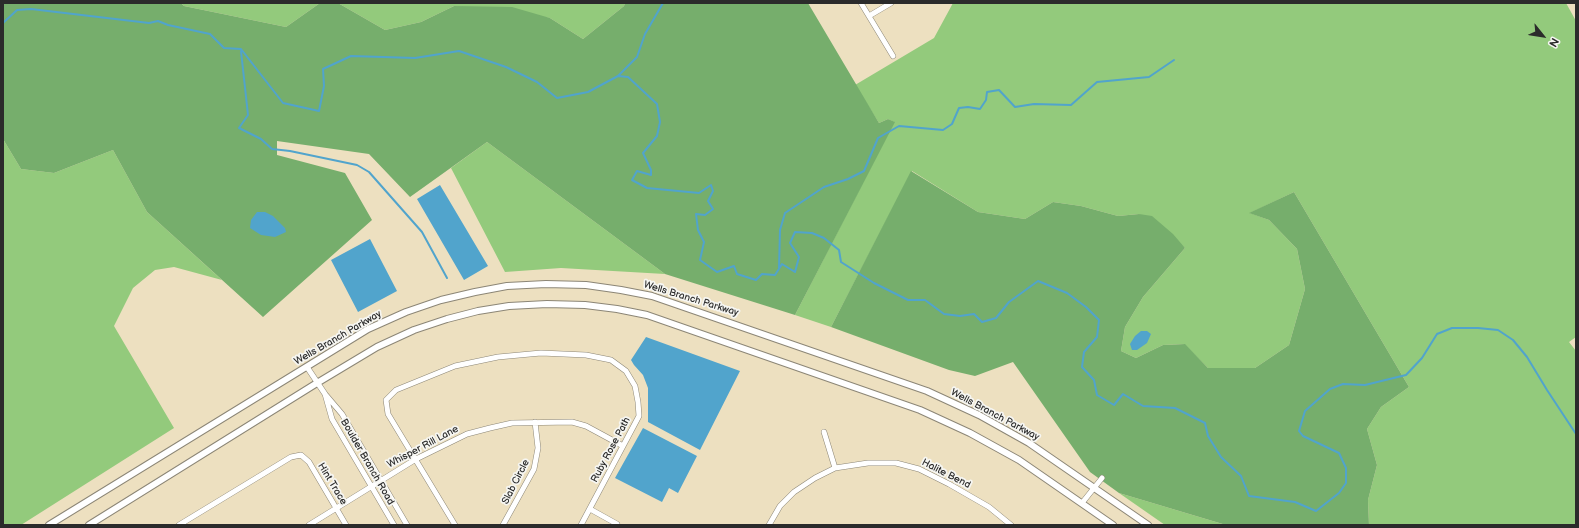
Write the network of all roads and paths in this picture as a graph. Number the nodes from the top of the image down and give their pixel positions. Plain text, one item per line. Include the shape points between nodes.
1 (861, 3) edge
2 (891, 3) edge
3 (869, 16) junction
4 (893, 56) dead end
5 (307, 367) junction
6 (317, 383) junction
7 (325, 394) junction
8 (535, 422) junction
9 (824, 432) dead end
10 (624, 446) junction
11 (416, 459) junction
12 (835, 468) junction
13 (1102, 478) dead end
14 (381, 480) junction
15 (371, 486) junction
16 (1094, 488) junction
17 (1082, 503) junction
18 (336, 508) junction
19 (590, 509) junction
20 (617, 524) edge
21 (50, 525) edge
22 (88, 525) edge
23 (178, 525) edge
24 (309, 525) edge
25 (346, 525) edge
26 (394, 525) edge
27 (407, 525) edge
28 (455, 525) edge
29 (503, 525) edge
30 (581, 525) edge
31 (769, 525) edge
32 (1011, 525) edge
33 (1113, 525) edge
34 (1148, 525) edge

1 - 3 street
2 - 3 street
3 - 4 street
5 - 6 street
5 - 16 street, Wells Branch Parkway via 368,330 406,312 448,298 507,286 546,284 586,285 621,290 652,296 694,309 928,391 979,415 1029,443
5 - 21 street, Wells Branch Parkway
6 - 7 street
6 - 17 street via 377,347 414,330 478,311 547,304 617,309 647,315 694,330 920,410 970,433 1019,460
6 - 22 street
7 - 14 street, Boulder Branch Road via 342,414
7 - 15 street, Boulder Branch Road via 332,419
8 - 10 street, Whisper Rill Lane via 580,423
8 - 11 street, Whisper Rill Lane via 512,423 466,434
8 - 29 street, Slab Circle via 538,448 536,465
9 - 12 street
10 - 11 street, Ruby Rose Path via 639,416 635,386 626,371 611,360 541,353 498,357 455,366 396,390 386,400 388,414
10 - 19 street, Ruby Rose Path
11 - 14 street, Whisper Rill Lane
11 - 28 street
12 - 31 street, Halite Bend via 794,492 780,506
12 - 32 street, Halite Bend via 868,463 896,463 919,469 989,507
13 - 16 street
14 - 15 street, Whisper Rill Lane
14 - 27 street, Boulder Branch Road
15 - 18 street, Whisper Rill Lane
15 - 26 street, Boulder Branch Road
16 - 17 street
16 - 34 street, Wells Branch Parkway
17 - 33 street
18 - 23 street, Hint Trace via 309,462 301,454 291,457
18 - 24 street, Whisper Rill Lane
18 - 25 street, Hint Trace
19 - 20 street
19 - 30 street, Ruby Rose Path

